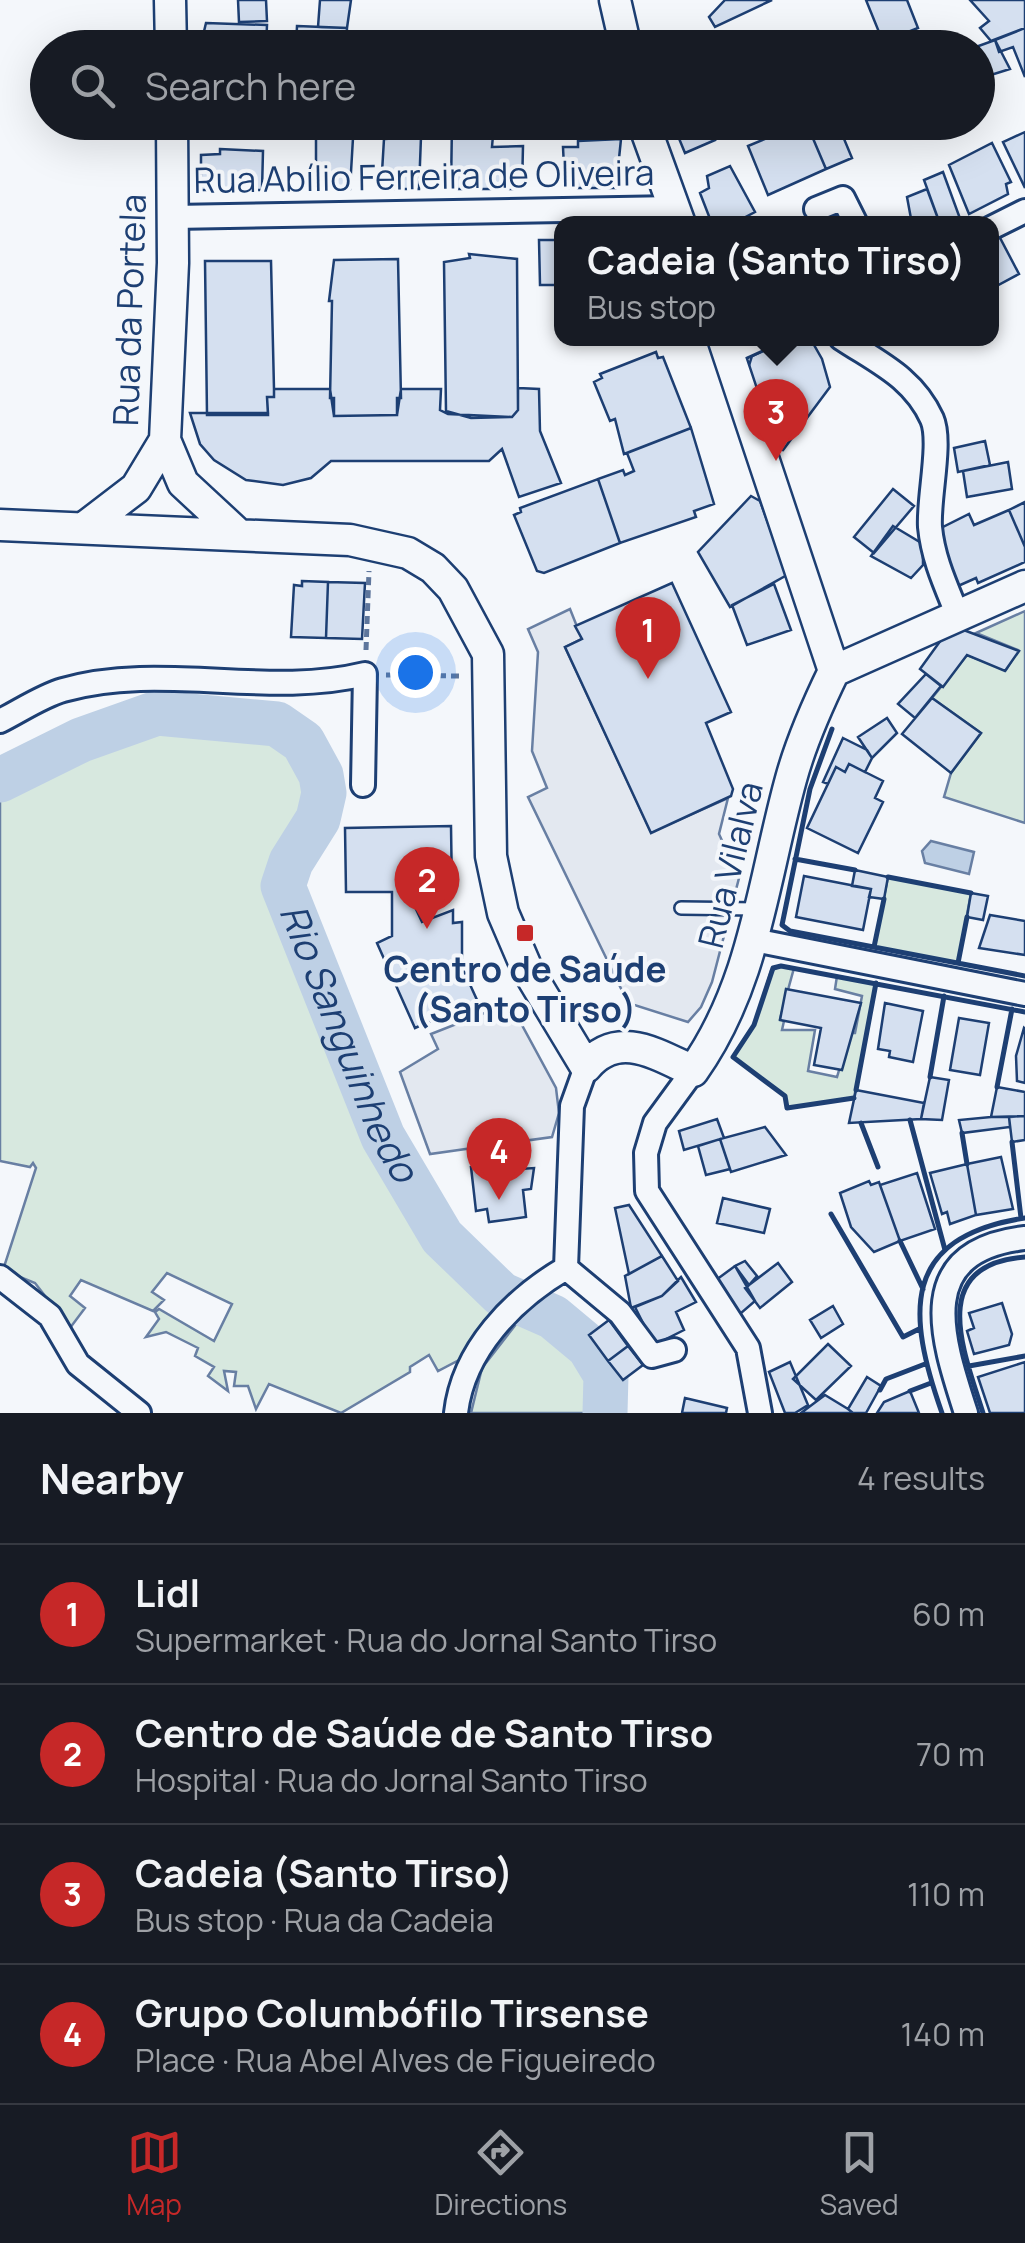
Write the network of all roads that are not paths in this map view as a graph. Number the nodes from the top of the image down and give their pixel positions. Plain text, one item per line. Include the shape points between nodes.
1 (170, 0) edge
2 (615, 0) edge
3 (171, 30) edge
4 (622, 30) edge
5 (172, 140) edge
6 (650, 140) edge
7 (816, 209) dead end
8 (1025, 211) edge
9 (554, 216) edge
10 (677, 216) edge
11 (852, 216) edge
12 (174, 217) junction
13 (999, 224) edge
14 (726, 346) edge
15 (855, 346) edge
16 (165, 440) junction
17 (0, 524) edge
18 (85, 527) junction
19 (238, 534) junction
20 (1025, 586) edge
21 (958, 616) junction
22 (834, 671) junction
23 (0, 721) edge
24 (363, 785) dead end
25 (681, 908) dead end
26 (761, 909) junction
27 (754, 940) junction
28 (1025, 994) edge
29 (586, 1067) junction
30 (693, 1072) junction
31 (1025, 1238) edge
32 (566, 1268) junction
33 (0, 1277) edge
34 (674, 1350) dead end
35 (139, 1413) edge
36 (456, 1413) edge
37 (760, 1413) edge
38 (966, 1413) edge

1 - 3 street
2 - 4 street
5 - 12 street, Rua da Portela
6 - 10 street
7 - 11 street via 843,198
8 - 13 street
9 - 12 street, Rua Abílio Ferreira de Oliveira
12 - 16 street, Rua da Portela
14 - 22 street
15 - 21 street via 890,366 934,423 930,525 936,563
16 - 18 street, Rua da Portela via 136,488
16 - 19 street via 183,483
17 - 18 street
18 - 19 street
19 - 29 street via 408,553 453,589 488,654 491,856 503,913 527,970
20 - 21 street
21 - 22 street
22 - 26 street, Rua Vilalva via 791,778
23 - 24 street via 61,690 103,684 321,685 365,674
25 - 26 lane
26 - 27 street, Rua Vilalva
27 - 28 street
27 - 30 street, Rua Vilalva via 736,998
29 - 30 street via 618,1045 644,1048
29 - 32 street via 572,1106
30 - 37 street via 656,1123 646,1153 646,1191 748,1348
31 - 38 street via 983,1245 953,1272 943,1298 942,1324
32 - 34 street via 620,1313 652,1356
32 - 36 street via 520,1300 468,1363
33 - 35 street via 50,1316 78,1364

